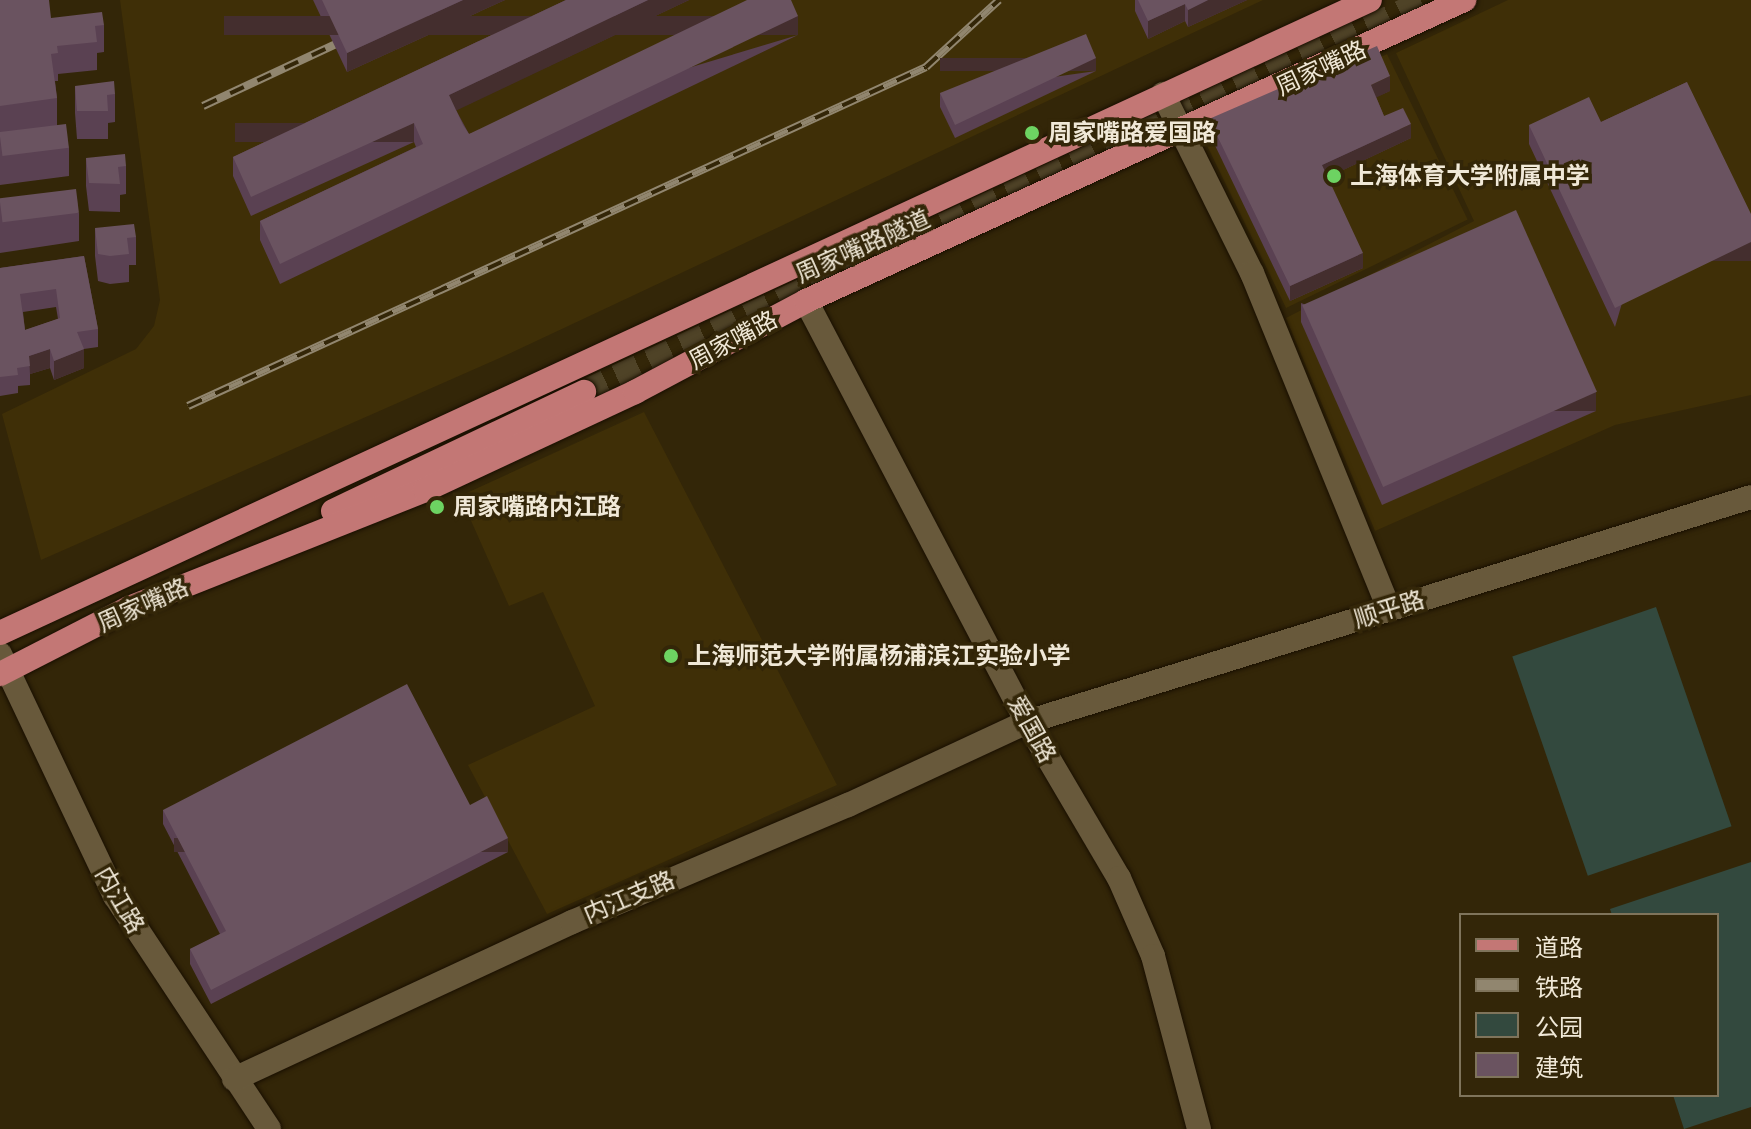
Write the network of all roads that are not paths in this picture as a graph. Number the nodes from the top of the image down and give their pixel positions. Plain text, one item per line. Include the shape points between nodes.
1 (1370, 0) edge
2 (1464, 0) edge
3 (1163, 94) junction
4 (1140, 119) dead end
5 (1179, 129) junction
6 (806, 301) junction
7 (583, 367) junction
8 (584, 392) tunnel mouth
9 (1751, 497) edge
10 (129, 608) junction
11 (1389, 608) junction
12 (0, 633) edge
13 (2, 667) edge
14 (1027, 722) junction
15 (234, 1079) junction
16 (269, 1129) edge
17 (1199, 1129) edge

1 - 3 main road, 周家嘴路
2 - 5 main road, 周家嘴路 via 1289,84
3 - 5 street
3 - 7 main road, 周家嘴路
4 - 7 main road, 周家嘴路隧道 via 809,271
5 - 6 main road, 周家嘴路
5 - 11 street via 1252,273
6 - 10 main road, 周家嘴路 via 635,392 425,490
6 - 14 street, 爱国路
7 - 12 main road, 周家嘴路
8 - 10 main road
9 - 11 street, 顺平路
10 - 13 main road, 周家嘴路
11 - 14 street, 顺平路
13 - 15 street, 内江路 via 115,896
14 - 15 street, 内江支路 via 572,922
14 - 17 street, 爱国路 via 1138,918
15 - 16 street, 内江路

